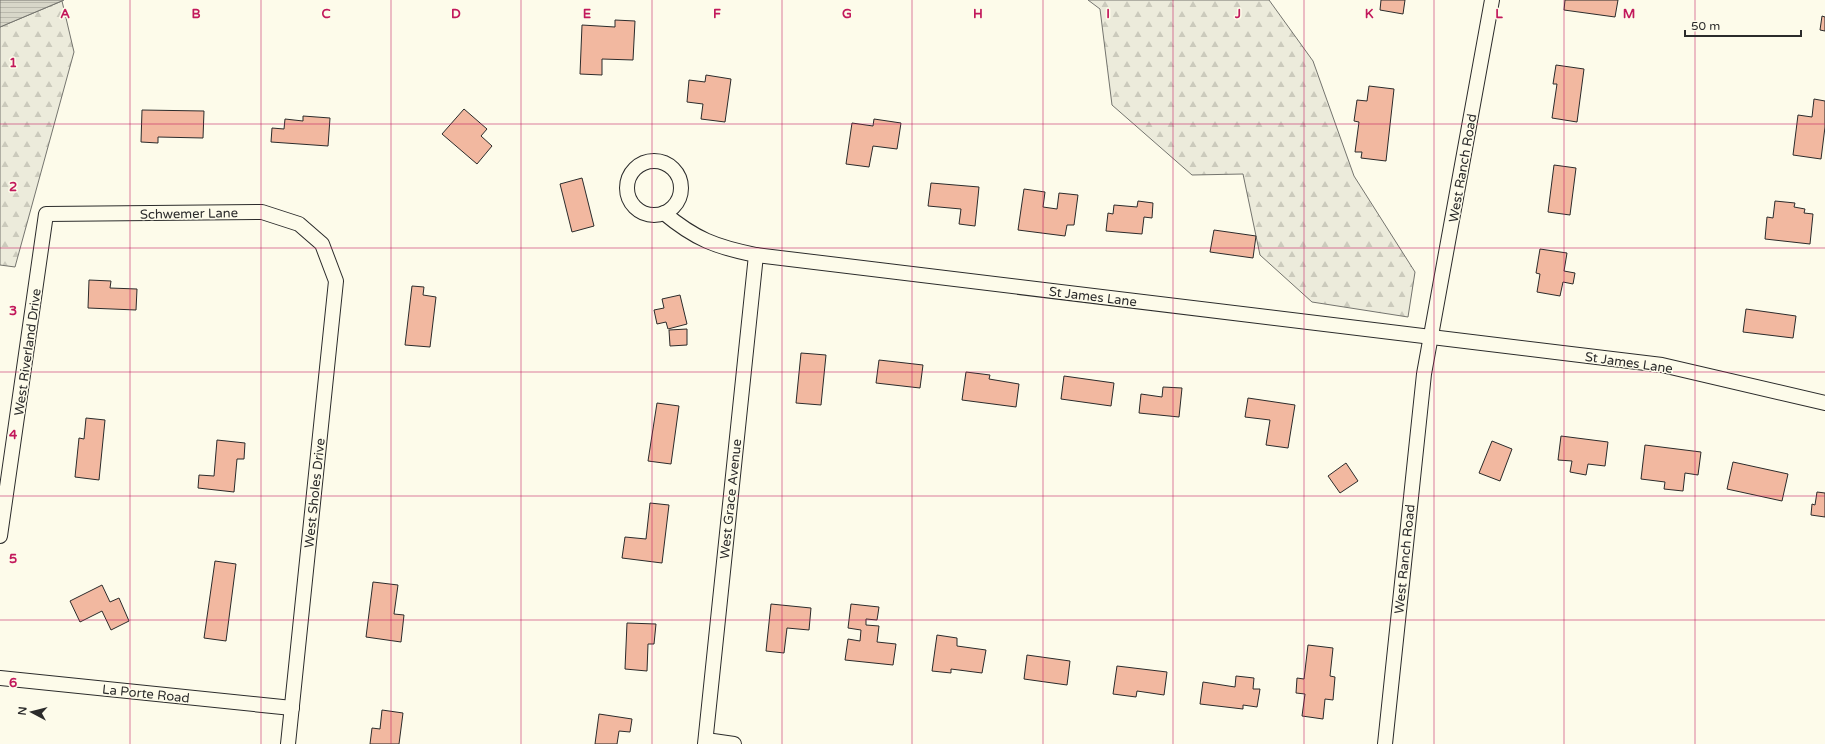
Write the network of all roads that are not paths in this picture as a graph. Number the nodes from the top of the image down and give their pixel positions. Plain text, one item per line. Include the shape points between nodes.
1 (1492, 0) edge
2 (664, 213) dead end
3 (46, 214) joint
4 (322, 244) joint
5 (756, 255) junction
6 (1431, 336) junction
7 (1825, 403) edge
8 (0, 536) edge
9 (0, 678) edge
10 (292, 708) junction
11 (705, 742) edge
12 (288, 744) edge
13 (734, 744) edge
14 (1385, 744) edge

1 - 6 street, West Ranch Road
2 - 5 street, St James Lane via 698,238
3 - 4 street, Schwemer Lane via 262,212 299,224
3 - 8 street, West Riverland Drive
4 - 10 street, West Sholes Drive via 336,281
5 - 6 street, St James Lane
5 - 11 street, West Grace Avenue
6 - 7 street, St James Lane via 1662,365
6 - 14 street, West Ranch Road via 1424,374
9 - 10 street, La Porte Road
10 - 12 street, West Sholes Drive
11 - 13 street

